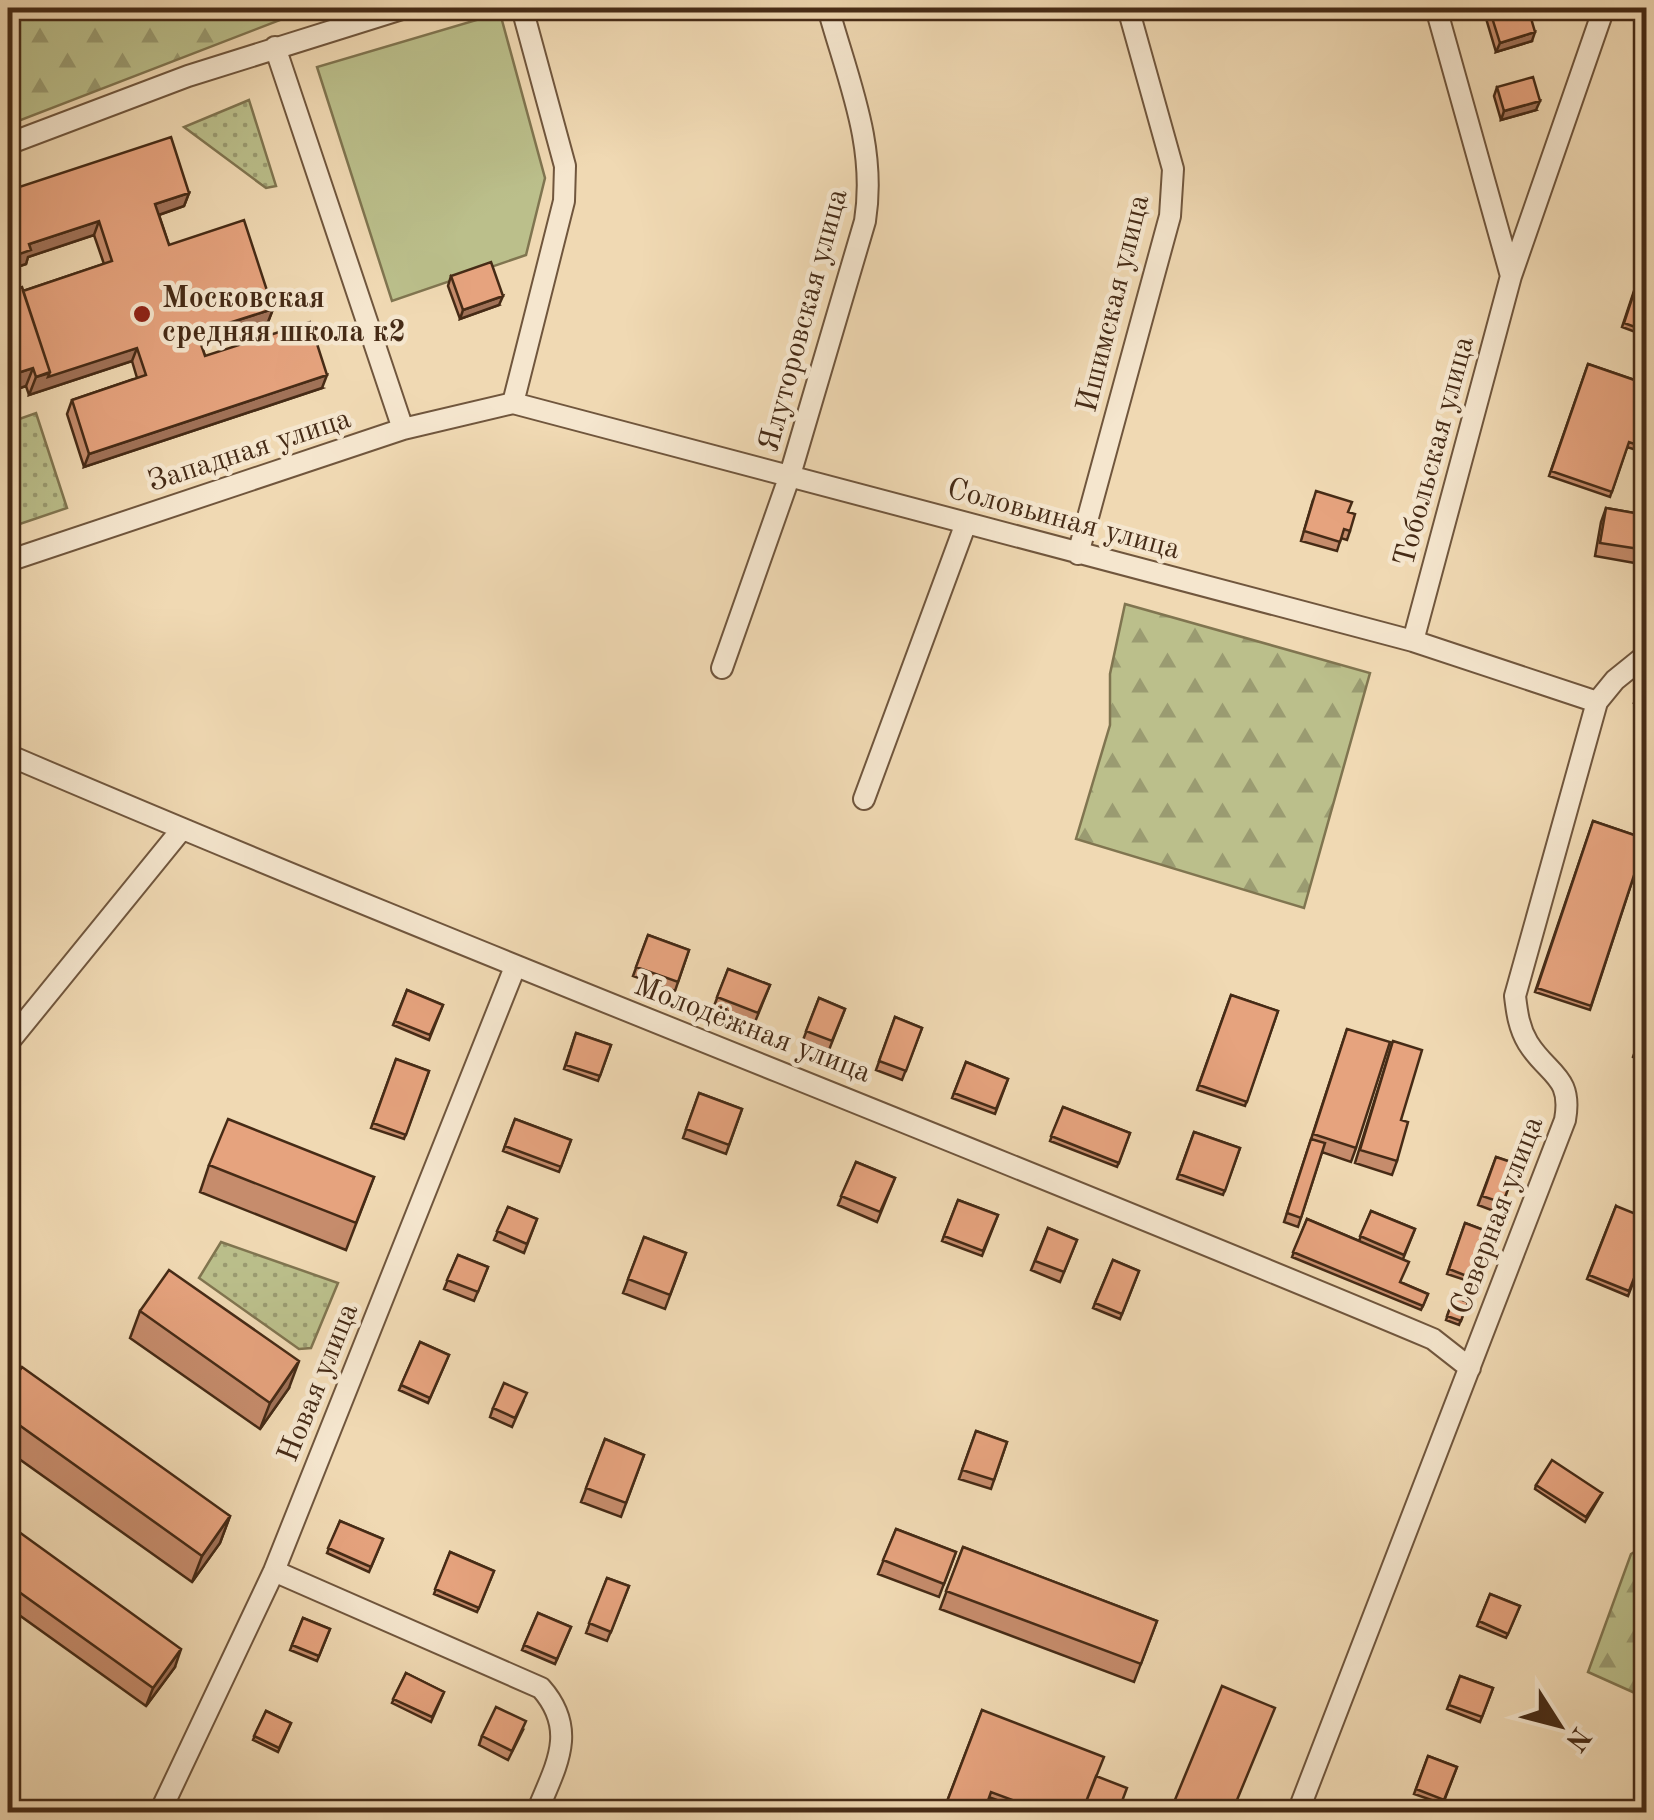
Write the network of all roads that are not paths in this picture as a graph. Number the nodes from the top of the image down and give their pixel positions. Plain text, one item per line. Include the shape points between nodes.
1 (406, 8) edge
2 (522, 8) edge
3 (828, 8) edge
4 (1128, 8) edge
5 (1436, 8) edge
6 (1604, 8) edge
7 (275, 47) junction
8 (8, 144) edge
9 (1511, 276) junction
10 (513, 403) junction
11 (403, 429) junction
12 (790, 474) junction
13 (966, 523) junction
14 (1078, 554) junction
15 (8, 561) edge
16 (1413, 642) junction
17 (1646, 655) edge
18 (722, 668) dead end
19 (1598, 702) junction
20 (8, 755) edge
21 (864, 798) dead end
22 (182, 830) junction
23 (515, 968) junction
24 (8, 1043) edge
25 (1470, 1368) junction
26 (274, 1571) junction
27 (160, 1812) edge
28 (537, 1812) edge
29 (1298, 1812) edge

1 - 7 street
2 - 10 street via 565,166 564,201
3 - 12 street, Ялуторовская улица via 871,180
4 - 14 street, Ишимская улица via 1173,169 1170,216
5 - 9 street
6 - 9 street, Тобольская улица
7 - 8 street
7 - 11 street
9 - 16 street, Тобольская улица
10 - 11 street, Западная улица
10 - 12 street, Соловьиная улица
11 - 15 street, Западная улица
12 - 13 street, Соловьиная улица
12 - 18 street, Ялуторовская улица
13 - 14 street, Соловьиная улица
13 - 21 street
14 - 16 street, Соловьиная улица
16 - 19 street, Соловьиная улица
17 - 19 street, Северная улица
19 - 25 street, Северная улица via 1515,996 1518,1024 1569,1098 1565,1120
20 - 22 street, Молодёжная улица
22 - 23 street, Молодёжная улица
22 - 24 street
23 - 25 street, Молодёжная улица via 1112,1204 1433,1339
23 - 26 street, Новая улица
25 - 29 street, Северная улица
26 - 27 street, Новая улица
26 - 28 street via 541,1688 556,1706 562,1750

